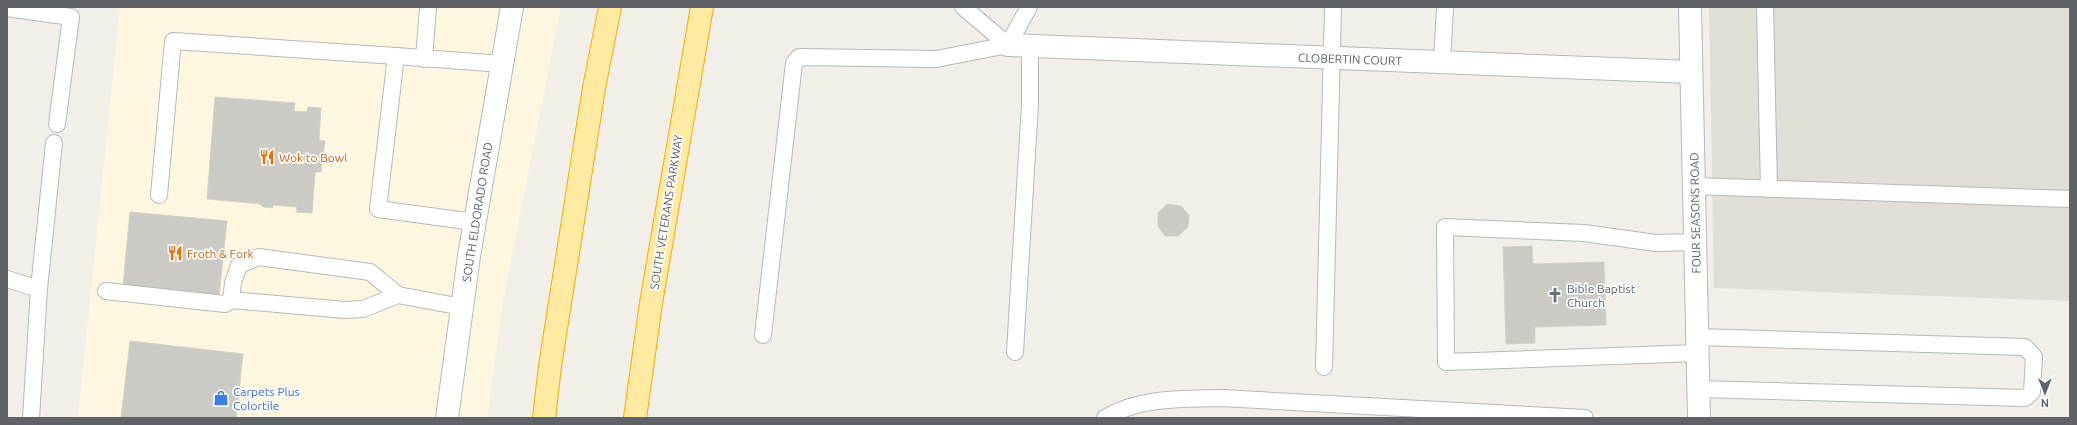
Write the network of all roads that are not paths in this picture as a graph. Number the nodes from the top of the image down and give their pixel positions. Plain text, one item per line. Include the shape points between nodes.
1 (428, 7) edge
2 (512, 7) edge
3 (610, 7) edge
4 (702, 7) edge
5 (963, 7) edge
6 (1029, 7) edge
7 (1333, 7) edge
8 (1445, 7) edge
9 (1690, 7) edge
10 (1765, 7) edge
11 (7, 8) edge
12 (1008, 45) junction
13 (1030, 46) junction
14 (396, 56) junction
15 (424, 58) junction
16 (1331, 58) junction
17 (1442, 62) junction
18 (502, 64) junction
19 (1692, 72) junction
20 (57, 124) dead end
21 (54, 143) dead end
22 (1694, 186) junction
23 (1769, 189) junction
24 (159, 195) dead end
25 (2070, 199) edge
26 (474, 222) junction
27 (1696, 242) junction
28 (7, 278) edge
29 (39, 289) junction
30 (106, 291) dead end
31 (398, 295) junction
32 (232, 300) junction
33 (462, 308) junction
34 (763, 335) dead end
35 (1698, 345) junction
36 (1015, 352) dead end
37 (1324, 367) dead end
38 (1699, 389) junction
39 (30, 418) edge
40 (447, 418) edge
41 (544, 418) edge
42 (635, 418) edge
43 (1105, 418) edge
44 (1585, 418) edge
45 (1699, 418) edge

1 - 15 lane
2 - 18 street, SOUTH ELDORADO ROAD
3 - 41 highway via 593,96
4 - 42 highway, SOUTH VETERANS PARKWAY via 651,303
5 - 12 lane
6 - 12 lane
7 - 16 lane
8 - 17 lane
9 - 19 street, FOUR SEASONS ROAD
10 - 23 lane
11 - 20 lane via 71,16
12 - 13 street, CLOBERTIN COURT
12 - 34 lane via 936,59 799,57 796,60
13 - 16 street, CLOBERTIN COURT
13 - 36 lane via 1030,104
14 - 15 lane
14 - 24 lane via 173,41
14 - 26 lane via 378,209
15 - 18 lane
16 - 17 street, CLOBERTIN COURT
16 - 37 lane
17 - 19 street, CLOBERTIN COURT
18 - 26 street, SOUTH ELDORADO ROAD
19 - 22 street, FOUR SEASONS ROAD
21 - 29 lane
22 - 23 lane
22 - 27 street, FOUR SEASONS ROAD
23 - 25 lane
26 - 33 street, SOUTH ELDORADO ROAD
27 - 35 street, FOUR SEASONS ROAD
27 - 35 lane via 1656,243 1584,233 1445,227 1446,362
28 - 29 lane
29 - 39 lane
30 - 32 lane via 225,304
31 - 32 lane via 363,309 345,310
31 - 32 lane via 370,272 259,257 240,265 233,283
31 - 33 lane
33 - 40 street, SOUTH ELDORADO ROAD
35 - 38 street, FOUR SEASONS ROAD
35 - 38 lane via 2025,347 2034,357 2032,392 2025,398
38 - 45 street, FOUR SEASONS ROAD
43 - 44 lane via 1120,409 1170,399 1222,398

